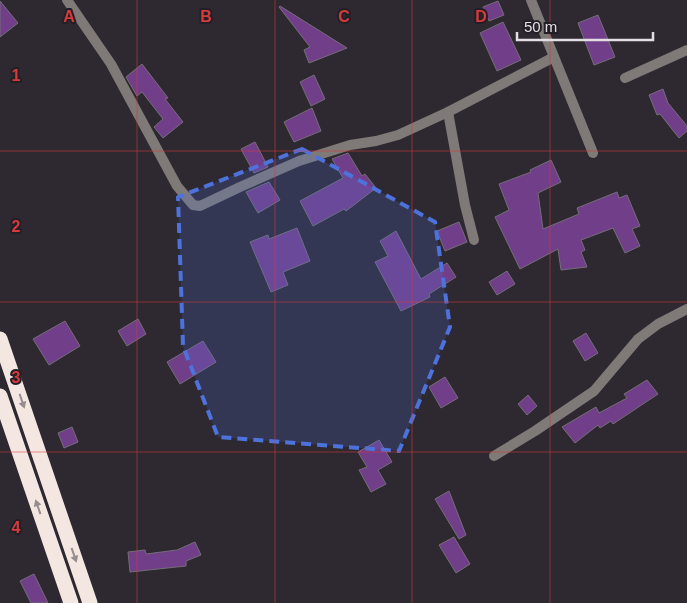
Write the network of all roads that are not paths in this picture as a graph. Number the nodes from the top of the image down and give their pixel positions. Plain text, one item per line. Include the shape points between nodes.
1 (67, 0) edge
2 (531, 0) edge
3 (687, 50) edge
4 (554, 57) junction
5 (625, 78) dead end
6 (448, 112) junction
7 (593, 153) dead end
8 (474, 240) dead end
9 (687, 309) edge
10 (0, 339) edge
11 (0, 396) edge
12 (494, 456) dead end
13 (70, 603) edge
14 (90, 603) edge

1 - 6 street via 111,64 177,186 193,205 211,202 299,161 350,145 398,135
2 - 4 street
3 - 5 street
4 - 6 street
4 - 7 street
6 - 8 street
9 - 12 street via 658,324 638,340 594,391
10 -> 14 highway
13 -> 11 highway

